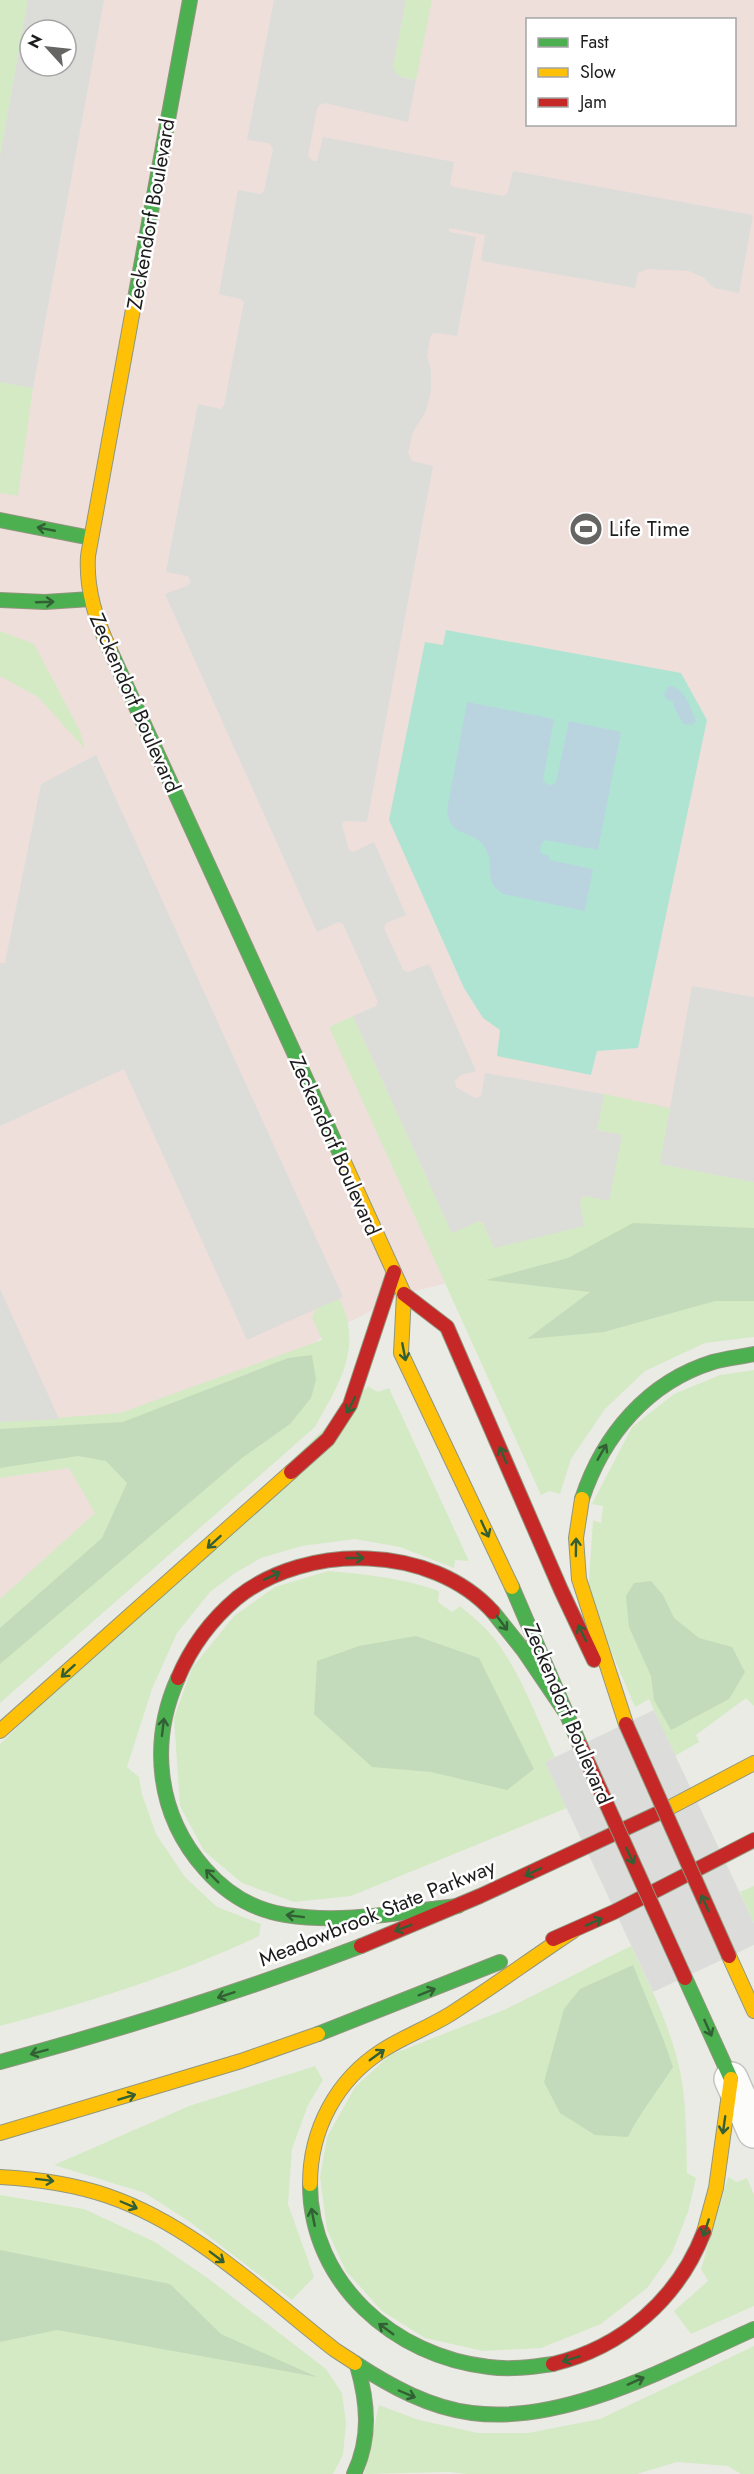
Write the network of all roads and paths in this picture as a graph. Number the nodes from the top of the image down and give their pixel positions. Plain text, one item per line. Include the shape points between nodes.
1 (190, 0) edge
2 (0, 520) edge
3 (91, 538) junction
4 (91, 599) junction
5 (0, 600) edge
6 (394, 1272) junction
7 (404, 1294) junction
8 (754, 1354) edge
9 (566, 1713) junction
10 (626, 1724) junction
11 (0, 1731) edge
12 (750, 1758) edge
13 (754, 1840) edge
14 (458, 1906) junction
15 (573, 1931) junction
16 (754, 2012) edge
17 (0, 2062) edge
18 (730, 2079) junction
19 (754, 2131) edge
20 (0, 2133) edge
21 (0, 2176) edge
22 (754, 2329) edge
23 (357, 2365) junction
24 (354, 2474) edge

1 - 3 main road, Zeckendorf Boulevard
3 -> 2 main road
3 - 4 main road, Zeckendorf Boulevard via 87,572
5 -> 4 main road
4 - 6 main road, Zeckendorf Boulevard via 100,628
6 - 7 main road, Zeckendorf Boulevard
6 -> 11 main road via 359,1388 328,1439
7 -> 9 main road, Zeckendorf Boulevard via 401,1353 530,1625
10 -> 7 main road, Zeckendorf Boulevard via 561,1590 447,1327
10 -> 8 main road via 579,1579 577,1521 584,1490 612,1435 643,1402 699,1367
14 -> 9 main road via 345,1917 297,1917 260,1909 225,1889 184,1842 162,1786 163,1721 175,1677 187,1655 216,1617 264,1580 297,1566 327,1560 383,1560 439,1575 483,1601
9 -> 18 main road, Zeckendorf Boulevard, bridge
16 -> 10 main road, Zeckendorf Boulevard, bridge
12 -> 14 main road, Meadowbrook State Parkway via 694,1795
15 -> 13 main road
14 -> 17 main road, Meadowbrook State Parkway via 237,1991
18 -> 15 main road via 715,2193 705,2233 673,2290 622,2335 554,2364 483,2367 460,2364 401,2340 363,2310 337,2278 317,2237 312,2215 310,2167 330,2104 374,2056 429,2027
20 -> 15 main road via 251,2058 422,1994
18 - 19 street, Zeckendorf Boulevard
21 -> 23 main road via 64,2182 89,2189 168,2224
23 -> 22 main road via 385,2384 441,2407 523,2414 596,2397
23 - 24 main road via 366,2402 366,2436

